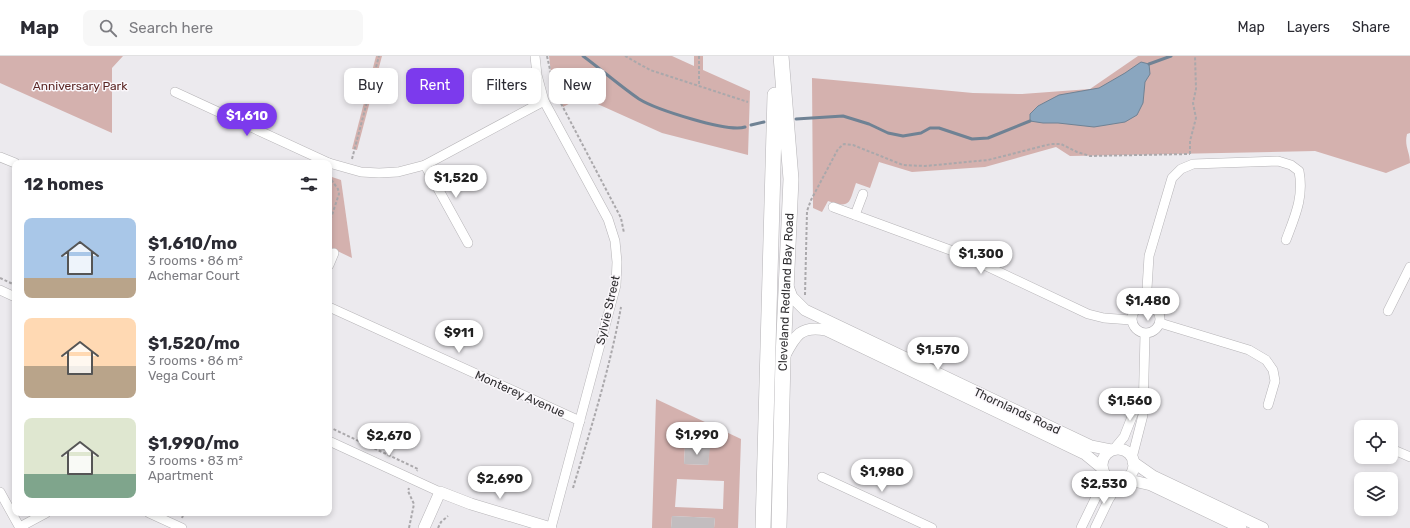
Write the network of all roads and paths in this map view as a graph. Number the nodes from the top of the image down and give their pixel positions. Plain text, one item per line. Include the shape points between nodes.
1 (379, 56) edge
2 (535, 56) edge
3 (547, 56) edge
4 (625, 56) edge
5 (699, 56) edge
6 (780, 56) edge
7 (1195, 56) edge
8 (699, 85) junction
9 (175, 92) dead end
10 (544, 101) junction
11 (748, 102) dead end
12 (1190, 154) junction
13 (0, 156) edge
14 (322, 160) edge
15 (12, 162) edge
16 (332, 164) edge
17 (1193, 164) junction
18 (425, 165) junction
19 (340, 167) junction
20 (332, 171) edge
21 (791, 179) junction
22 (332, 181) edge
23 (863, 194) dead end
24 (833, 207) dead end
25 (332, 215) edge
26 (855, 215) junction
27 (625, 239) dead end
28 (1286, 240) dead end
29 (468, 243) dead end
30 (334, 253) dead end
31 (332, 258) edge
32 (771, 262) junction
33 (1410, 267) edge
34 (0, 278) edge
35 (786, 282) junction
36 (12, 284) edge
37 (0, 290) edge
38 (12, 296) edge
39 (1146, 305) junction
40 (621, 307) dead end
41 (332, 308) edge
42 (805, 310) junction
43 (1388, 311) dead end
44 (1131, 320) junction
45 (1160, 323) junction
46 (1145, 334) junction
47 (783, 358) junction
48 (1143, 387) junction
49 (1268, 405) dead end
50 (580, 421) junction
51 (332, 442) edge
52 (1113, 450) junction
53 (1398, 452) edge
54 (1410, 458) edge
55 (1132, 460) junction
56 (1103, 471) junction
57 (822, 477) dead end
58 (1123, 480) junction
59 (0, 492) edge
60 (440, 492) junction
61 (571, 495) dead end
62 (12, 514) edge
63 (13, 516) edge
64 (41, 516) edge
65 (156, 516) edge
66 (448, 516) dead end
67 (20, 528) edge
68 (182, 528) edge
69 (424, 528) edge
70 (438, 528) edge
71 (551, 528) edge
72 (763, 528) edge
73 (779, 528) edge
74 (932, 528) edge
75 (1081, 528) edge
76 (1094, 528) edge
77 (1241, 528) edge
78 (1263, 528) edge

1 - 19 path via 351,163
2 - 10 street, Sylvie Street
3 - 27 path via 555,92 621,218
4 - 8 path via 650,70
5 - 8 path
6 - 21 highway, Cleveland Redland Bay Road
6 - 32 highway, Cleveland Redland Bay Road via 776,87
7 - 12 path via 1196,89 1193,103 1196,118 1190,141
8 - 11 path
9 - 14 street
10 - 18 street
10 - 50 street, Sylvie Street via 608,219 616,248 616,285
12 - 17 path
12 - 42 path via 1090,156 1061,144 1051,144 988,160 925,166 903,165 853,145 844,144 838,149 807,212
13 - 15 street
16 - 19 street
17 - 28 street via 1278,161 1299,171 1302,184 1297,211
17 - 39 street via 1181,169 1172,178 1149,256
18 - 19 street via 398,172 379,173
18 - 29 street
19 - 20 path
21 - 32 highway via 782,178 778,183 778,225
21 - 35 highway, Cleveland Redland Bay Road
22 - 25 path via 339,194
23 - 26 street
24 - 26 street
26 - 44 street via 961,254 1088,314
30 - 31 street
32 - 72 highway, Cleveland Redland Bay Road
33 - 43 street
34 - 36 path
35 - 42 street, Thornlands Road via 792,297
35 - 47 highway, Cleveland Redland Bay Road
37 - 38 street
39 - 44 street via 1134,311
39 - 45 street via 1156,309
40 - 61 path via 616,338
41 - 50 street, Monterey Avenue
42 - 52 street, Thornlands Road via 1091,446
44 - 46 street via 1134,328
45 - 46 street via 1154,331
45 - 49 street via 1249,350 1266,360 1273,370 1275,381
46 - 48 street
47 - 56 street, Thornlands Road via 794,338 803,331 814,328 826,330 1085,454
47 - 73 highway, Cleveland Redland Bay Road
48 - 52 street via 1124,437
48 - 55 street via 1143,415
50 - 71 street, Sylvie Street
51 - 60 street
52 - 55 street, Thornlands Road via 1121,449 1128,452
52 - 56 street via 1105,455 1102,461
53 - 54 street
55 - 58 street via 1133,468 1130,475
55 - 78 street, Thornlands Road via 1153,476
56 - 58 street, Thornlands Road via 1111,479
56 - 75 street via 1098,492
57 - 74 street
58 - 76 street
58 - 77 street, Thornlands Road via 1151,485
59 - 62 street
60 - 69 street
60 - 71 street
63 - 67 street
64 - 67 street
65 - 68 street
66 - 70 path

